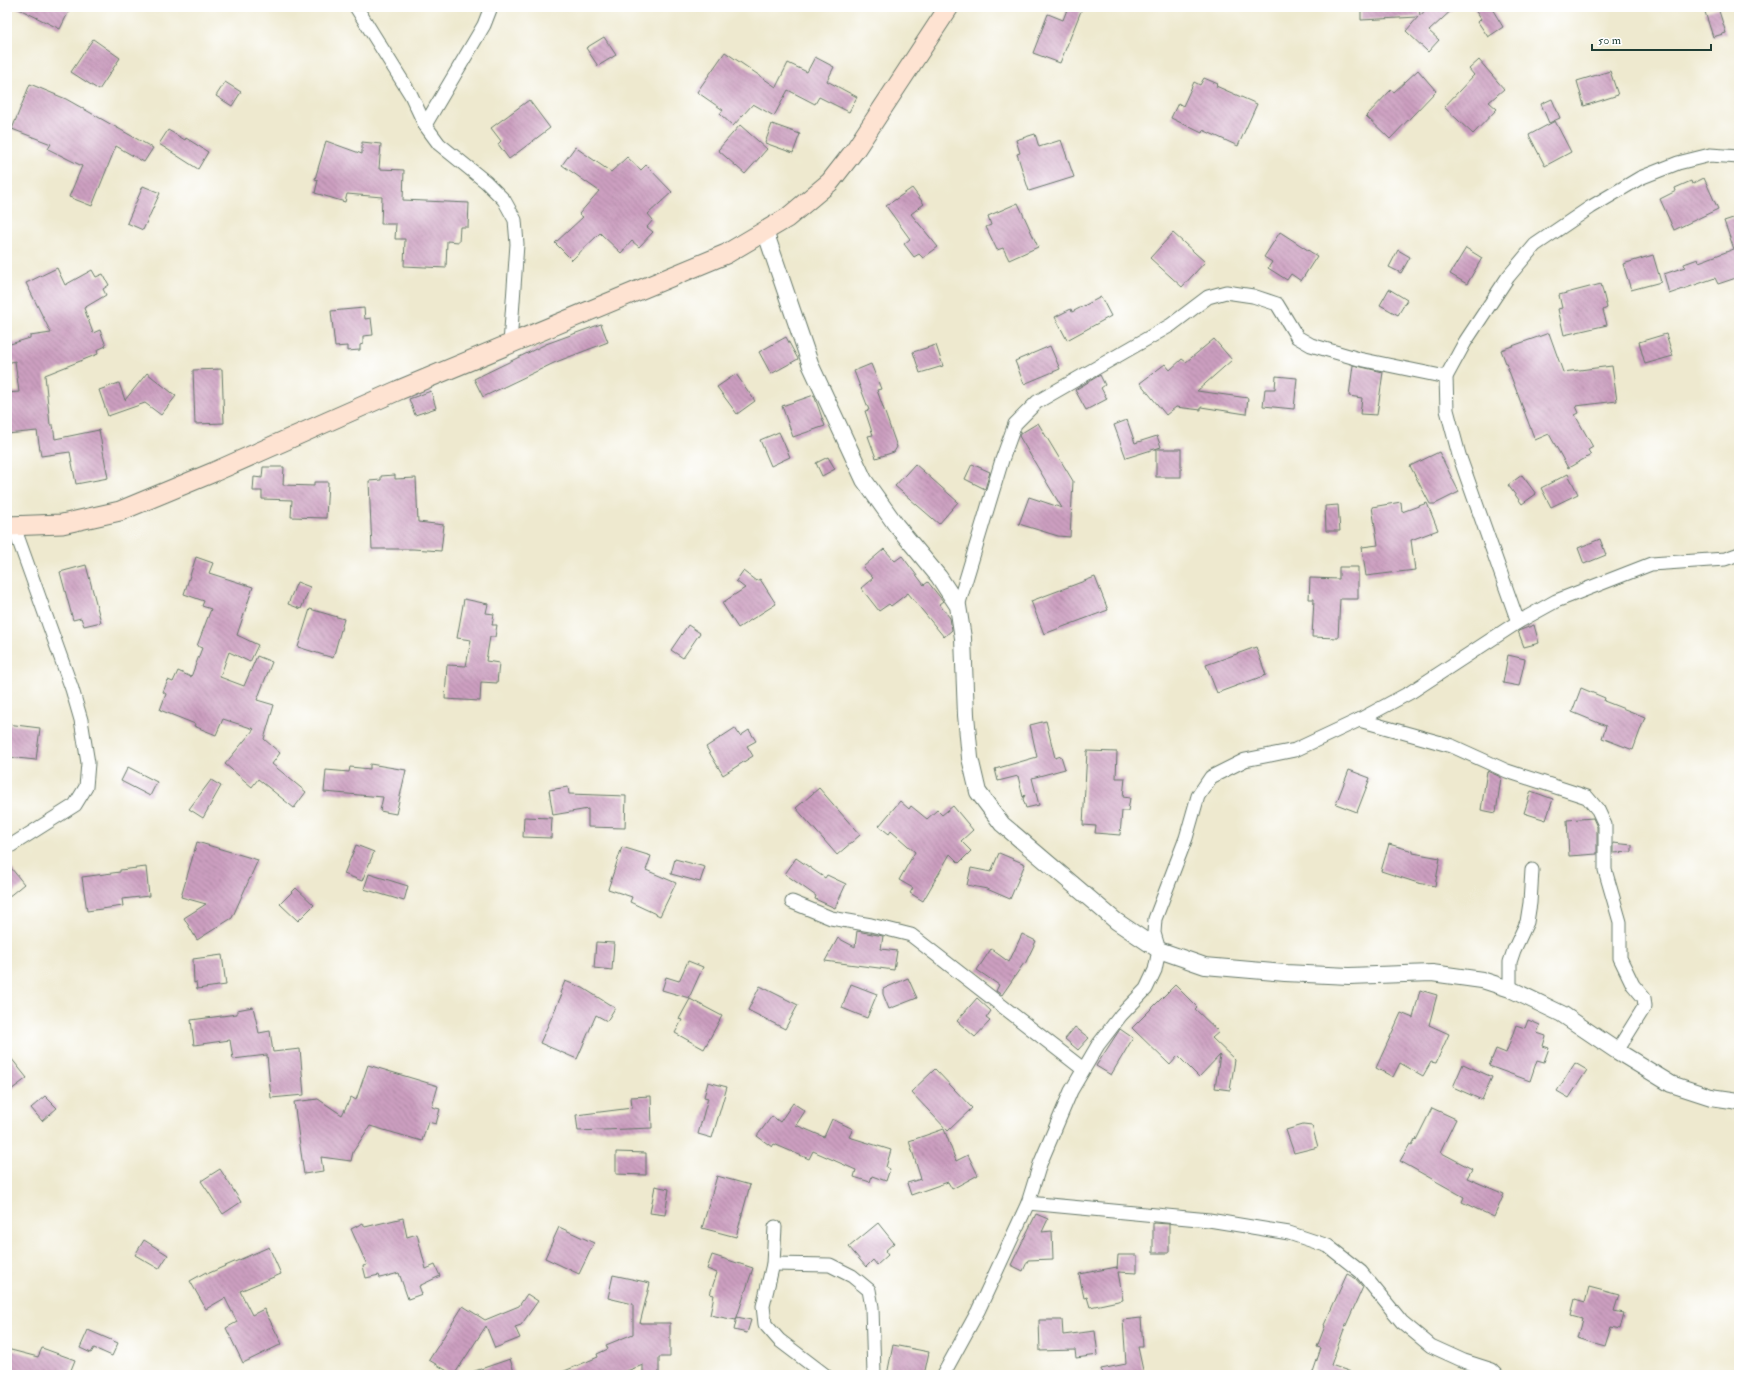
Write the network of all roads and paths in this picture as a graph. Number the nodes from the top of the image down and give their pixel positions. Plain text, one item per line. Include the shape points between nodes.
1 (356, 7) edge
2 (491, 7) edge
3 (949, 7) edge
4 (425, 125) junction
5 (1739, 157) edge
6 (765, 231) junction
7 (510, 344) junction
8 (1446, 378) junction
9 (11, 526) edge
10 (1739, 554) edge
11 (958, 606) junction
12 (1518, 622) junction
13 (1359, 720) junction
14 (7, 848) edge
15 (1532, 870) dead end
16 (792, 902) dead end
17 (1159, 950) junction
18 (1510, 989) junction
19 (1617, 1051) junction
20 (1083, 1069) junction
21 (1739, 1100) edge
22 (1028, 1202) junction
23 (775, 1227) dead end
24 (773, 1264) junction
25 (825, 1375) edge
26 (874, 1375) edge
27 (943, 1375) edge
28 (1497, 1375) edge

1 - 4 street via 411,95
2 - 4 street via 484,25
3 - 6 main road via 855,150 830,182 787,218
4 - 7 street via 439,144 504,200 515,220 517,244
5 - 8 street via 1710,155 1678,163 1640,178 1590,207 1535,245 1508,277 1465,342
6 - 7 main road via 726,254
6 - 11 street via 811,366 864,480 896,525 939,577
7 - 9 main road via 120,511 62,524
8 - 11 street via 1311,345 1297,337 1277,304 1253,296 1226,292 1208,297 1171,325 1037,402 1015,424
8 - 12 street via 1447,410 1459,455
9 - 14 street via 72,690 81,720 88,763 86,787 75,805
10 - 12 street via 1725,558 1651,564 1556,601
11 - 17 street via 963,638 970,758 978,792 1002,824 1116,921
12 - 13 street via 1411,692
13 - 17 street via 1295,750 1245,760 1211,777 1198,796 1186,838 1155,919 1154,933
13 - 19 street via 1452,746 1507,771 1587,797 1598,810 1605,825 1605,870 1620,922 1620,958 1633,985 1644,998 1645,1006
15 - 18 street via 1527,922 1510,962
16 - 20 street via 831,918 911,935
17 - 18 street via 1205,966 1342,975 1432,973 1482,980
17 - 20 street via 1155,970 1146,989 1121,1015
18 - 19 street via 1562,1014
19 - 21 street via 1671,1084 1710,1097
20 - 22 street via 1040,1164
22 - 27 street via 978,1311
22 - 28 street via 1209,1220 1289,1233 1328,1246 1361,1272 1402,1322 1431,1346 1492,1370
23 - 24 street
24 - 25 street via 763,1306 765,1324 779,1340
24 - 26 street via 830,1265 852,1276 869,1290

